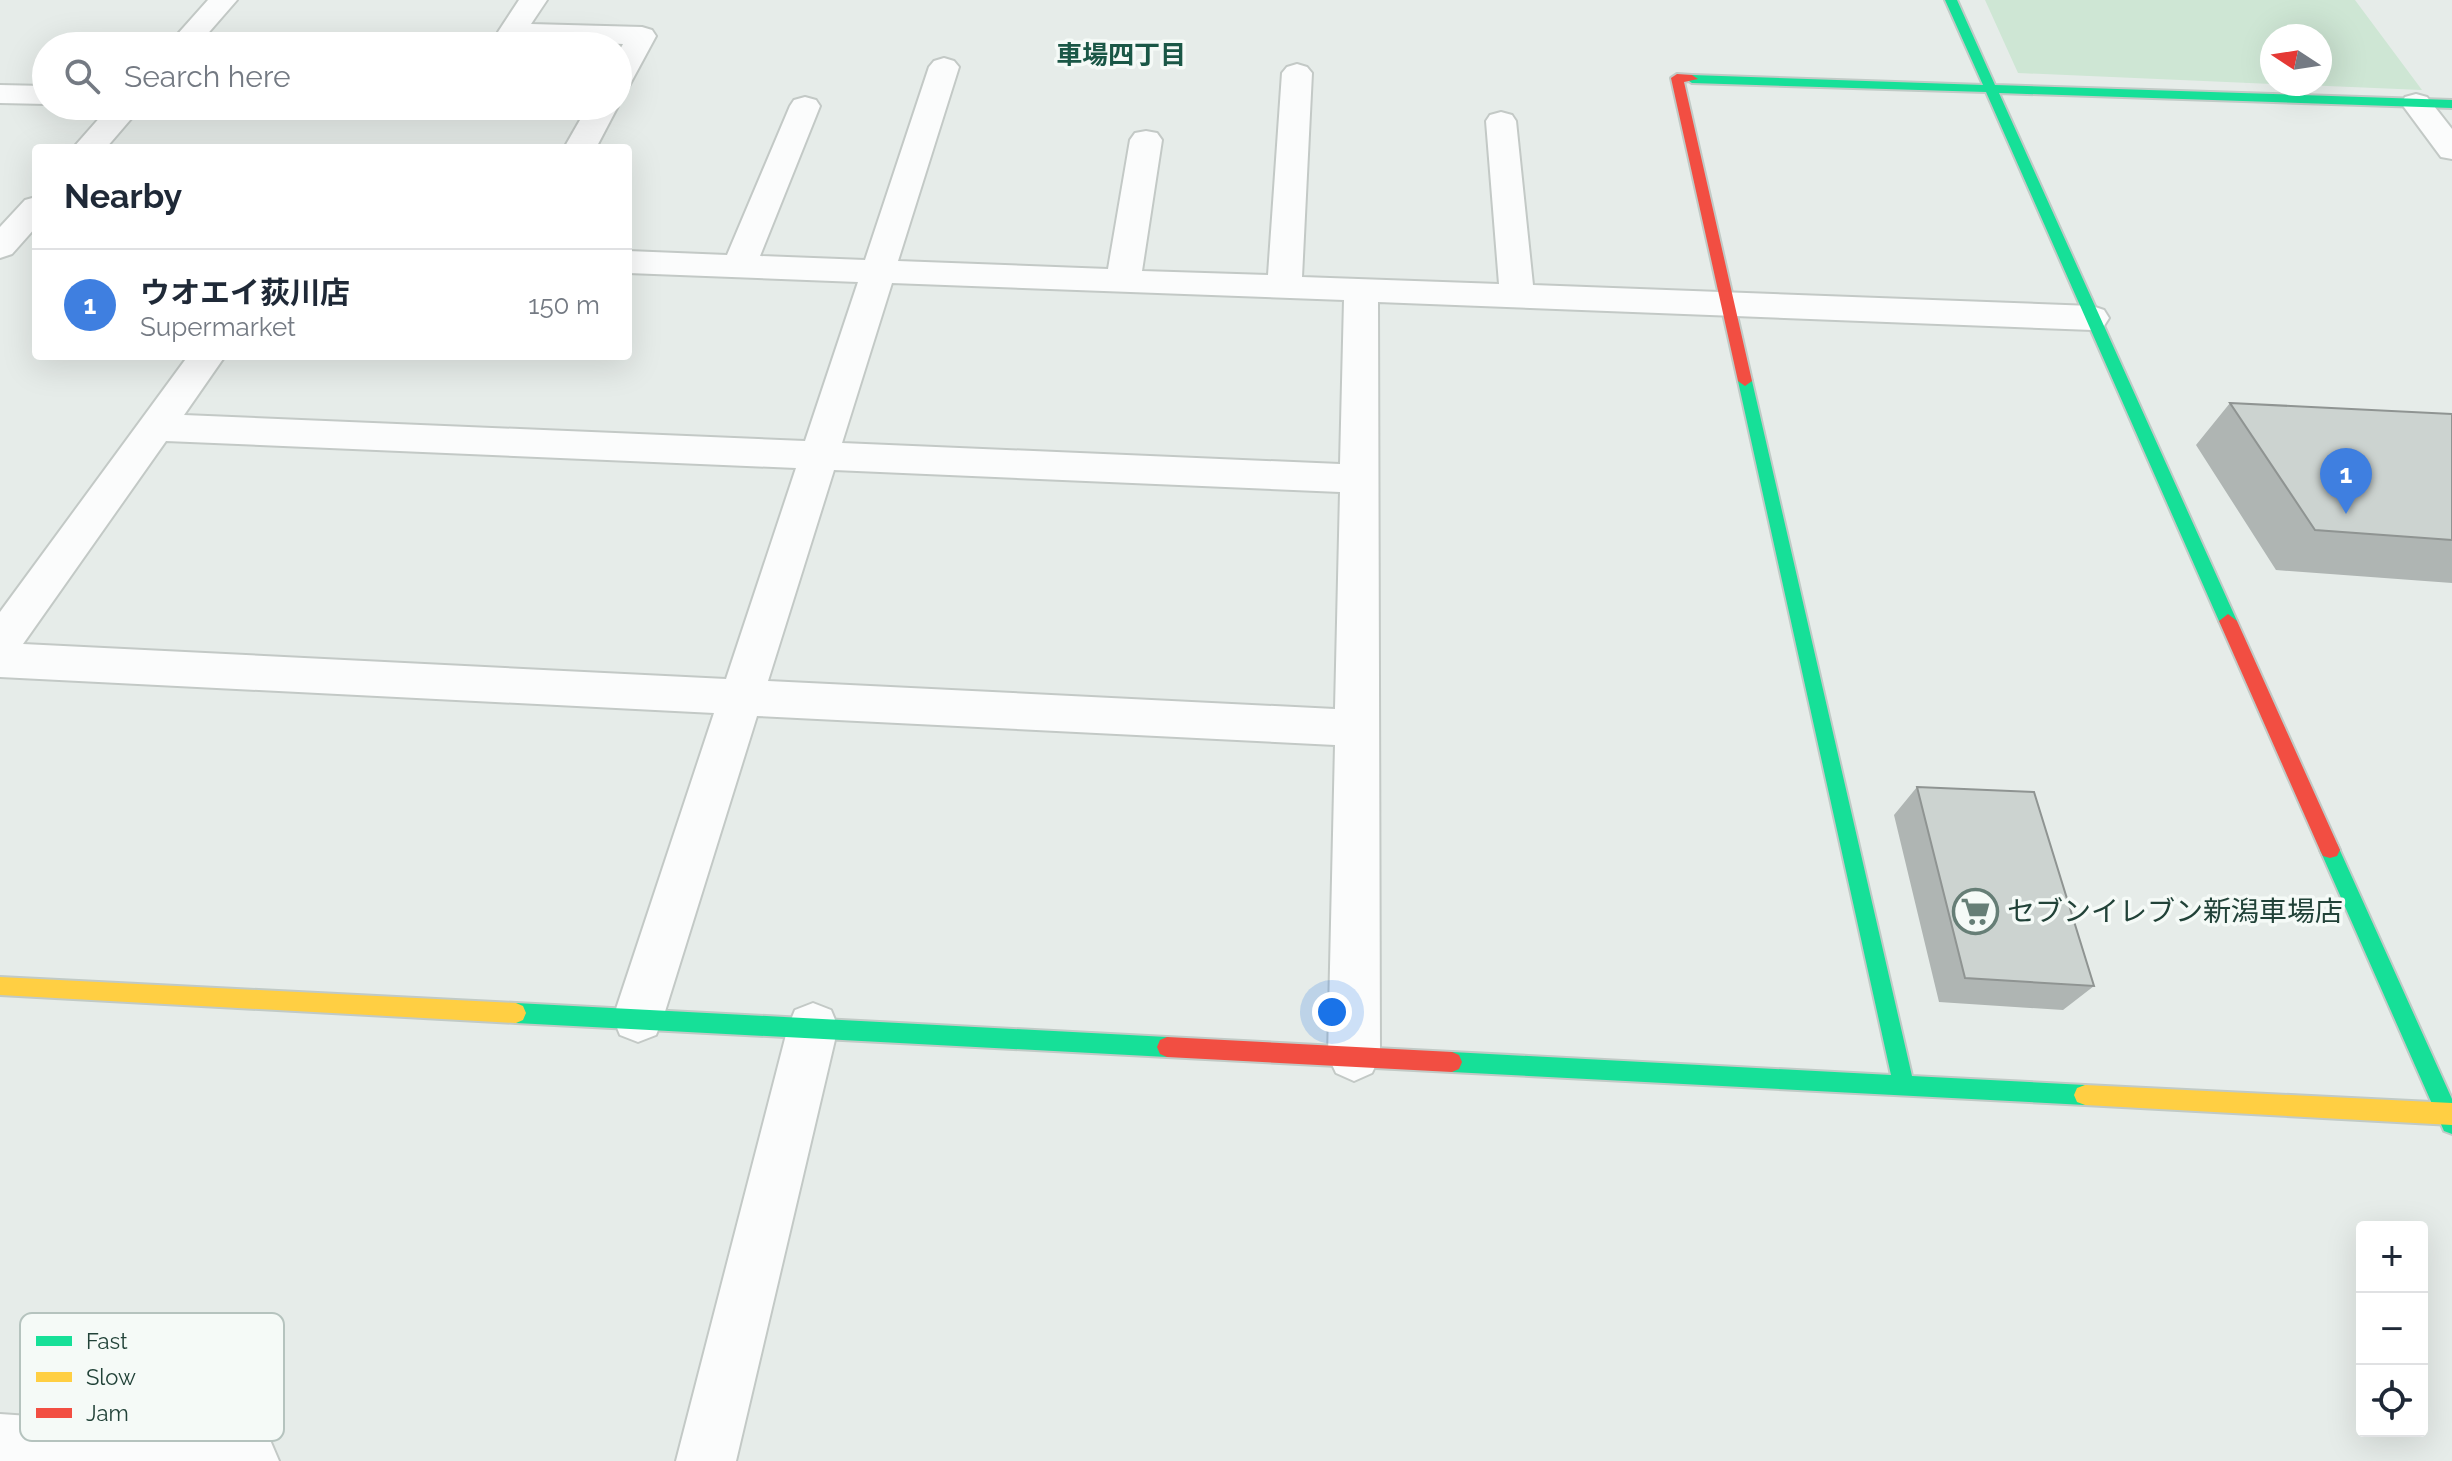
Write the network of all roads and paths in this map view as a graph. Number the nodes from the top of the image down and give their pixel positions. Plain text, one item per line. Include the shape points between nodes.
1 (223, 0) edge
2 (533, 0) edge
3 (1951, 0) edge
4 (194, 32) edge
5 (512, 32) edge
6 (632, 36) edge
7 (632, 54) edge
8 (944, 67) dead end
9 (1297, 73) dead end
10 (1990, 89) junction
11 (0, 94) edge
12 (32, 95) edge
13 (2416, 103) junction
14 (2452, 104) edge
15 (805, 106) dead end
16 (114, 120) edge
17 (595, 120) edge
18 (1501, 121) dead end
19 (1146, 140) dead end
20 (93, 144) edge
21 (582, 144) edge
22 (2452, 150) edge
23 (32, 212) edge
24 (11, 240) edge
25 (632, 262) edge
26 (739, 266) junction
27 (878, 272) junction
28 (1123, 281) junction
29 (1284, 287) junction
30 (1361, 290) junction
31 (1517, 296) junction
32 (1728, 304) junction
33 (2092, 318) junction
34 (204, 360) edge
35 (157, 427) junction
36 (819, 455) junction
37 (1359, 479) junction
38 (0, 644) edge
39 (0, 660) edge
40 (742, 697) junction
41 (1357, 728) junction
42 (0, 986) edge
43 (638, 1018) junction
44 (813, 1027) junction
45 (1354, 1056) junction
46 (1904, 1085) junction
47 (2451, 1117) edge
48 (0, 1444) edge
49 (249, 1461) edge
50 (706, 1461) edge

1 - 4 street
2 - 5 street
3 - 10 street
6 - 7 street via 642,36
8 - 27 street
9 - 29 street
10 - 13 street
10 - 32 street via 1677,78
10 - 33 street
11 - 12 street
13 - 14 street
13 - 22 street
15 - 26 street
16 - 20 street
17 - 21 street
18 - 31 street
19 - 28 street
23 - 24 street
25 - 26 street
26 - 27 street
27 - 28 street
27 - 36 street
28 - 29 street
29 - 30 street
30 - 31 street
30 - 37 street
31 - 32 street
32 - 33 street
32 - 46 street
33 - 47 street
34 - 35 street
35 - 36 street
35 - 38 street
36 - 37 street
36 - 40 street
37 - 41 street
39 - 40 street
40 - 41 street
40 - 43 street
41 - 45 street
42 - 43 street
43 - 44 street
44 - 45 street
44 - 50 street
45 - 46 street
46 - 47 street
48 - 49 street

